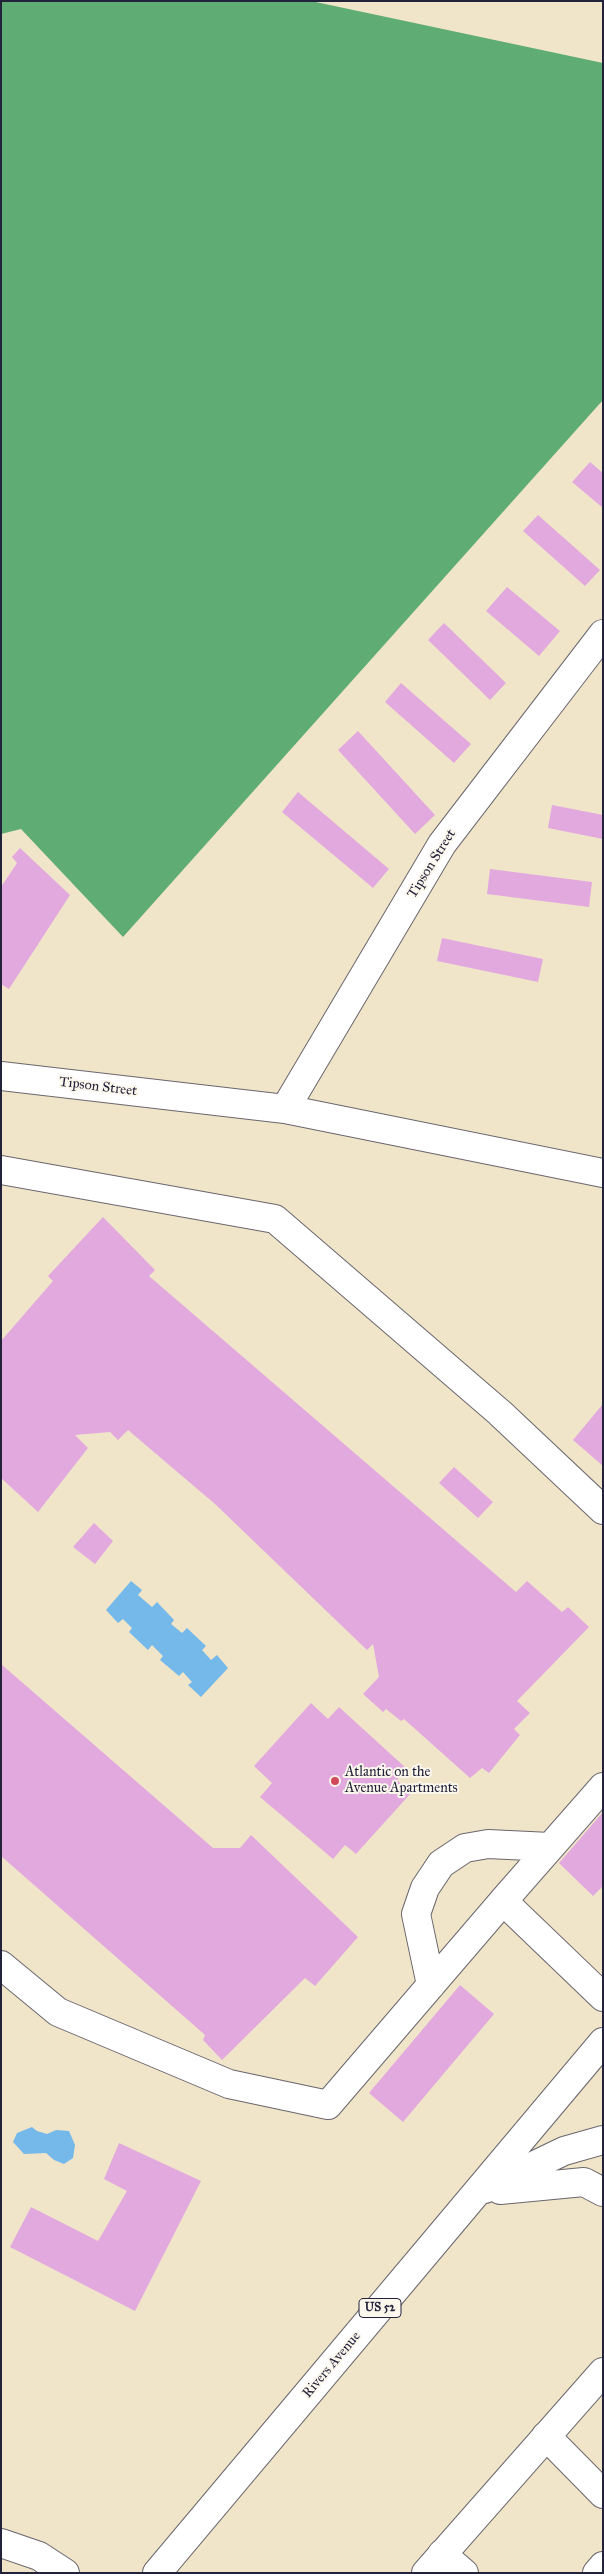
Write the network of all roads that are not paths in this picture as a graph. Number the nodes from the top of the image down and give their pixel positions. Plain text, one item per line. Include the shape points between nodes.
1 (603, 634) edge
2 (1, 1076) edge
3 (285, 1109) junction
4 (1, 1170) edge
5 (603, 1173) edge
6 (603, 1510) edge
7 (603, 1787) edge
8 (550, 1847) junction
9 (503, 1901) junction
10 (1, 1965) edge
11 (431, 1985) junction
12 (603, 1997) edge
13 (603, 2042) edge
14 (603, 2140) edge
15 (603, 2192) edge
16 (477, 2193) junction
17 (603, 2372) edge
18 (546, 2436) junction
19 (603, 2494) edge
20 (1, 2544) edge
21 (434, 2564) edge
22 (603, 2566) edge
23 (65, 2573) edge
24 (157, 2573) edge
25 (464, 2573) edge
26 (597, 2573) edge

1 - 3 street, Tipson Street via 442,844
2 - 3 street, Tipson Street
3 - 5 street, Tipson Street
4 - 6 street via 275,1219 500,1414
7 - 8 street
8 - 9 street
8 - 11 street via 488,1844 465,1848 441,1864 425,1888 416,1914
9 - 11 street
9 - 12 street
10 - 11 street via 58,2012 230,2084 328,2105
13 - 16 street, Rivers Avenue / US 52
14 - 16 street via 564,2151
15 - 16 street via 584,2182
16 - 24 street, Rivers Avenue / US 52
17 - 18 street
18 - 19 street
18 - 21 street
20 - 23 street via 39,2556
21 - 25 street
22 - 26 street

